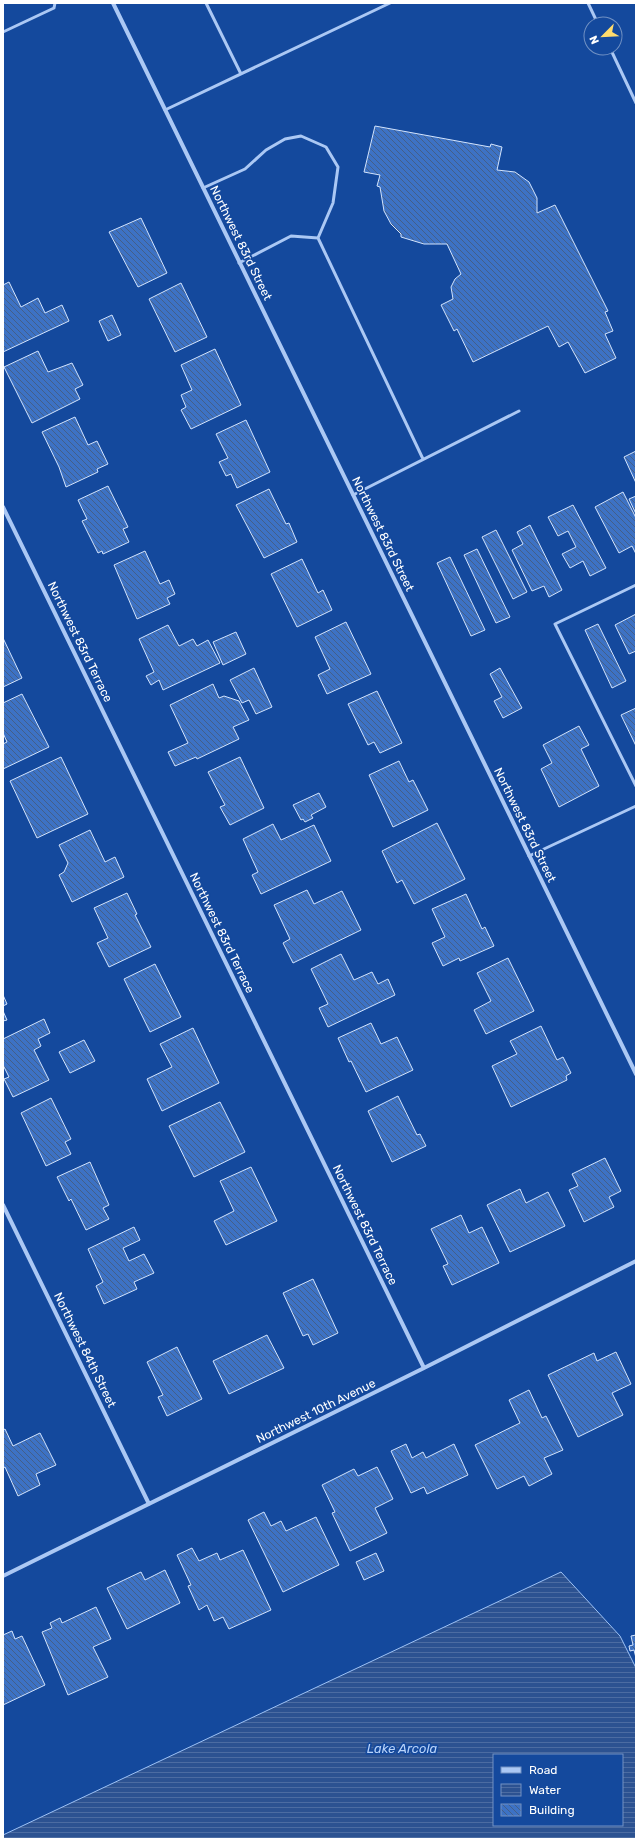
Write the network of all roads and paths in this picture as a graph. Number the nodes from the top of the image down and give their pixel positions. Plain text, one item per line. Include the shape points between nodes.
1 (55, 3) edge
2 (113, 3) edge
3 (206, 3) edge
4 (390, 3) edge
5 (588, 3) edge
6 (594, 16) edge
7 (3, 32) edge
8 (614, 56) edge
9 (241, 74) junction
10 (636, 103) edge
11 (165, 110) junction
12 (203, 188) junction
13 (318, 238) junction
14 (239, 263) junction
15 (519, 411) dead end
16 (423, 459) junction
17 (353, 495) junction
18 (3, 507) edge
19 (636, 585) edge
20 (636, 786) edge
21 (636, 806) edge
22 (529, 856) junction
23 (636, 1074) edge
24 (3, 1205) edge
25 (636, 1261) edge
26 (424, 1368) junction
27 (150, 1504) junction
28 (3, 1576) edge

1 - 7 lane via 54,8
2 - 11 street, Northwest 83rd Street
3 - 9 lane
4 - 9 lane
5 - 6 lane
8 - 10 lane
9 - 11 lane
11 - 12 street, Northwest 83rd Street
12 - 13 lane via 246,169 266,150 285,139 301,136 326,147 338,167 333,203
12 - 14 street, Northwest 83rd Street
13 - 14 lane via 291,236
13 - 16 lane
14 - 17 street, Northwest 83rd Street
15 - 16 lane
16 - 17 lane
17 - 22 street, Northwest 83rd Street
18 - 26 street, Northwest 83rd Terrace
19 - 20 lane via 555,624
21 - 22 lane
22 - 23 street, Northwest 83rd Street
24 - 27 street, Northwest 84th Street
25 - 26 street, Northwest 10th Avenue
26 - 27 street, Northwest 10th Avenue
27 - 28 street, Northwest 10th Avenue

